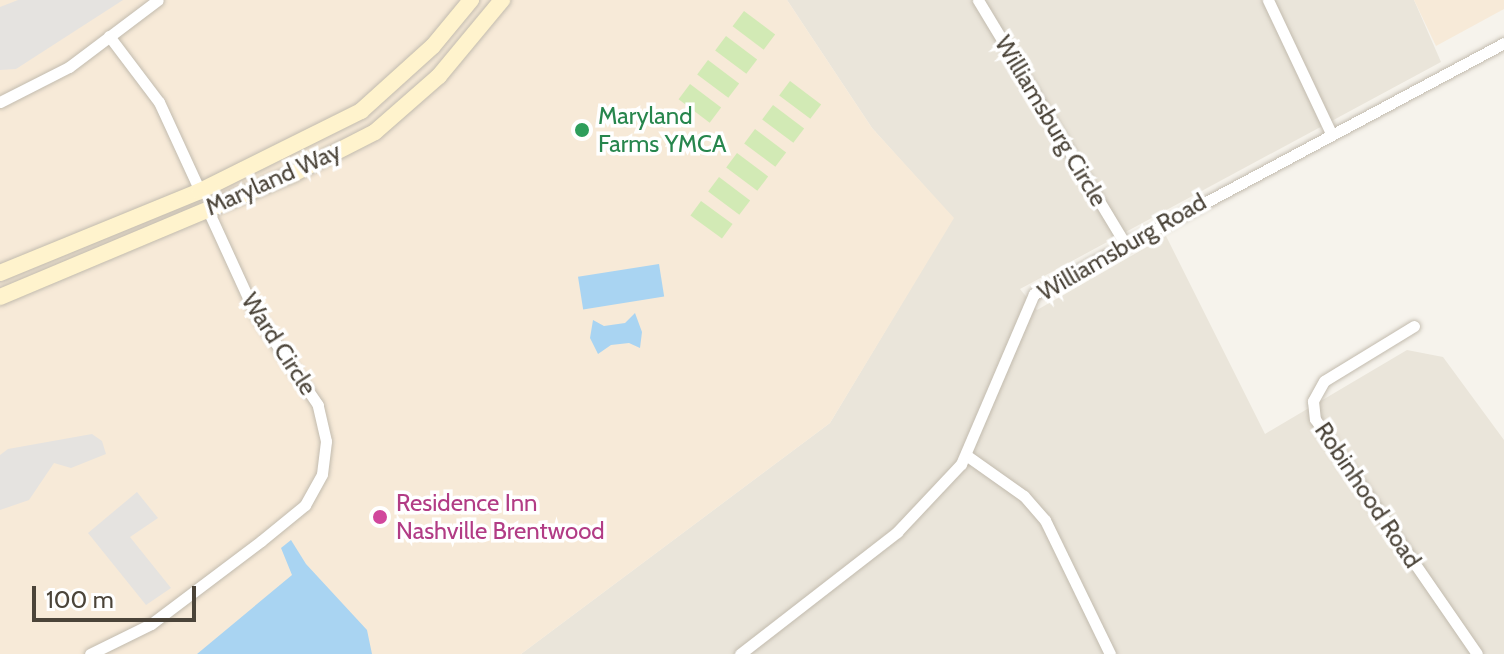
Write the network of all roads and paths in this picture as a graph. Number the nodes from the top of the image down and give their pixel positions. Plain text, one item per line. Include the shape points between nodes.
1 (158, 0) edge
2 (471, 0) edge
3 (502, 0) edge
4 (978, 0) edge
5 (1268, 0) edge
6 (109, 36) junction
7 (1504, 43) edge
8 (0, 102) edge
9 (361, 111) junction
10 (375, 132) junction
11 (1331, 133) junction
12 (200, 191) junction
13 (207, 208) junction
14 (1124, 242) junction
15 (0, 273) edge
16 (0, 297) edge
17 (1414, 326) dead end
18 (966, 455) junction
19 (90, 654) edge
20 (740, 654) edge
21 (1110, 654) edge
22 (1477, 654) edge

1 - 6 street
2 - 9 main road, Maryland Way via 415,66
3 - 10 main road, Maryland Way via 439,76
4 - 14 street, Williamsburg Circle
5 - 11 street
6 - 8 street via 69,67
6 - 12 street via 159,102
7 - 11 street, Williamsburg Road
9 - 10 main road
9 - 12 main road, Maryland Way
10 - 13 main road, Maryland Way via 293,174
11 - 14 street, Williamsburg Road
12 - 13 main road
12 - 15 main road, Maryland Way
13 - 16 main road, Maryland Way
13 - 19 street, Ward Circle via 255,313 318,405 326,441 322,474 305,505 261,541 151,624
14 - 18 street, Williamsburg Road via 1034,294
17 - 22 street, Robinhood Road via 1324,381 1313,401 1315,419
18 - 20 street, Williamsburg Road via 897,532
18 - 21 street via 1024,496 1045,520

